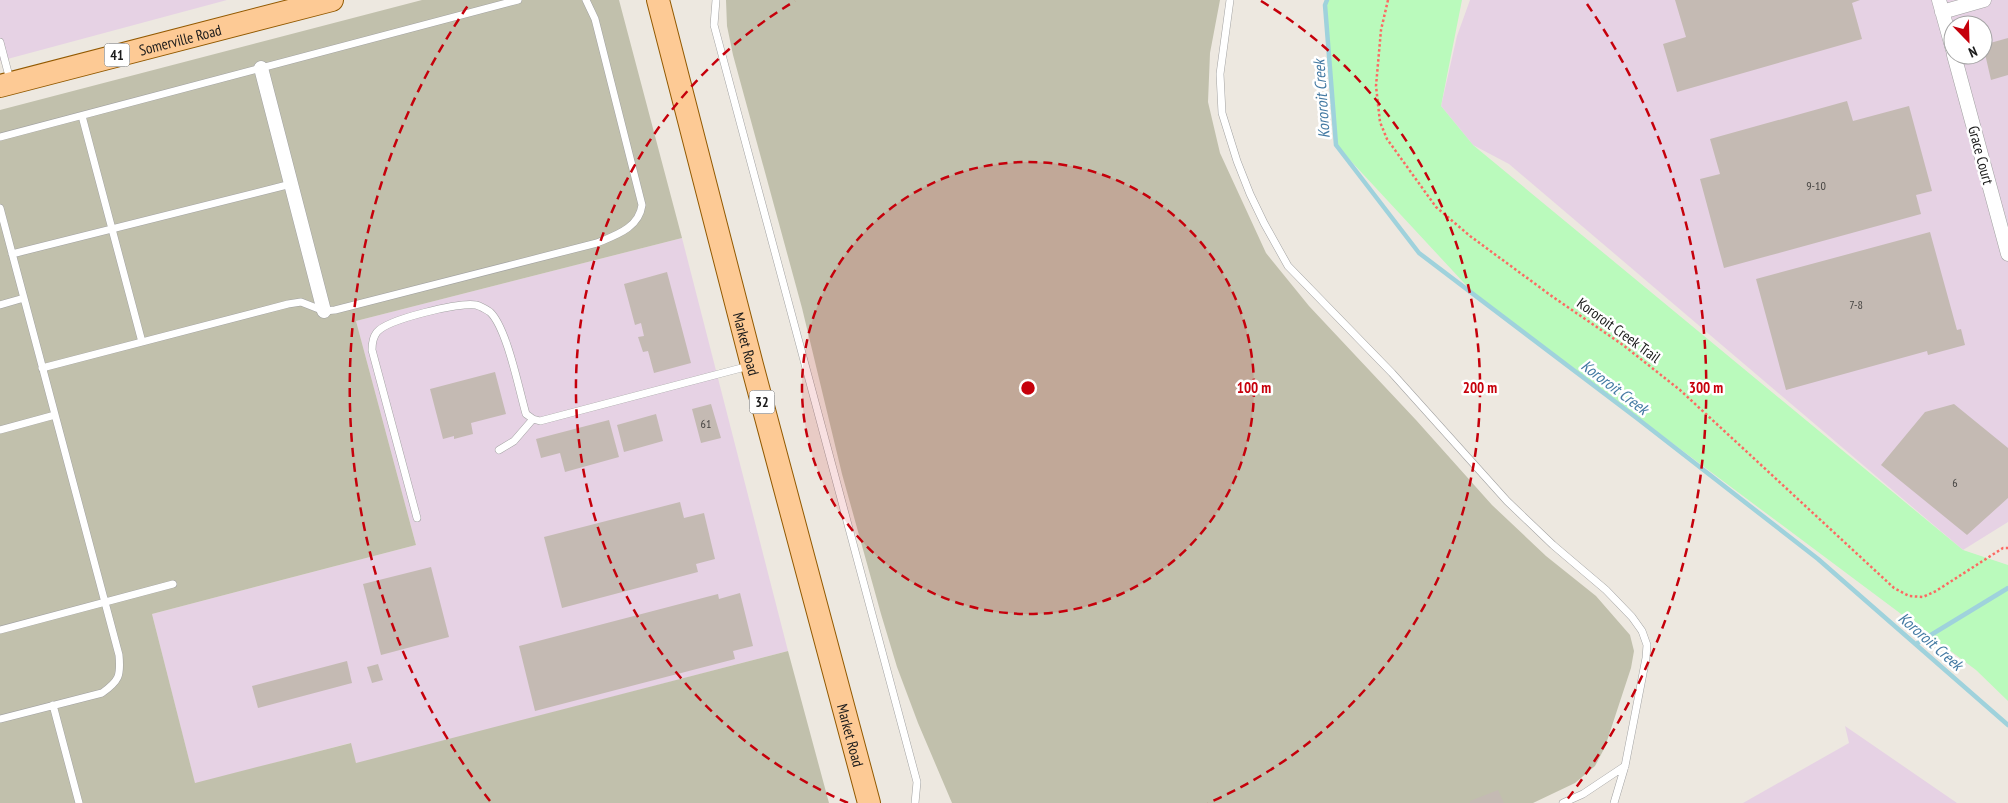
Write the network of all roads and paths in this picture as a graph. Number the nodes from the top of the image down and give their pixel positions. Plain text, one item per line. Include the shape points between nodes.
1 (332, 0) edge
2 (518, 0) edge
3 (586, 0) edge
4 (658, 0) edge
5 (716, 0) edge
6 (1230, 0) edge
7 (1388, 0) edge
8 (1984, 0) edge
9 (1941, 6) edge
10 (0, 42) edge
11 (1957, 65) edge
12 (261, 68) junction
13 (6, 84) edge
14 (82, 116) junction
15 (0, 137) edge
16 (291, 184) junction
17 (0, 208) edge
18 (112, 229) junction
19 (12, 254) junction
20 (2008, 254) edge
21 (24, 298) junction
22 (0, 305) edge
23 (324, 311) junction
24 (142, 342) junction
25 (752, 365) junction
26 (42, 368) junction
27 (55, 415) junction
28 (533, 419) junction
29 (0, 430) edge
30 (499, 450) dead end
31 (417, 518) dead end
32 (2008, 548) edge
33 (173, 584) dead end
34 (105, 602) junction
35 (0, 630) edge
36 (53, 705) junction
37 (0, 719) edge
38 (1625, 766) junction
39 (79, 803) edge
40 (868, 803) edge
41 (915, 803) edge
42 (1564, 803) edge
43 (1614, 803) edge

1 - 13 main road, Somerville Road / 41
2 - 12 lane
3 - 23 lane via 595,19 641,199 641,211 634,223 621,233 597,243
4 - 25 main road, Market Road / 32
5 - 41 lane via 714,25 917,782
6 - 38 lane via 1220,74 1222,113 1250,194 1288,266 1392,373 1507,501 1606,590 1642,631 1647,645 1646,658
7 - 32 path, Kororoit Creek Trail via 1381,30 1376,86 1380,122 1387,139 1436,207 1456,226 1623,345 1680,390 1894,588 1909,596 1923,597
8 - 9 street
10 - 13 lane
11 - 20 street, Grace Court
12 - 14 lane
12 - 16 street
14 - 15 lane
14 - 18 lane
16 - 18 lane
16 - 23 street
17 - 19 lane
18 - 19 lane
18 - 24 lane
19 - 21 lane
21 - 22 lane
21 - 26 lane
23 - 24 lane via 301,302 288,304
24 - 26 lane
25 - 28 lane via 540,421
25 - 40 main road, Market Road / 32
26 - 27 lane
27 - 29 lane
27 - 34 lane
28 - 30 lane via 514,441
28 - 31 lane via 526,414 501,330 491,313 478,305 455,306 396,321 378,331 372,341 372,350
33 - 34 lane
34 - 35 lane
34 - 36 lane via 119,655 119,678 102,693
36 - 37 lane
36 - 39 lane
38 - 42 lane
38 - 43 lane

